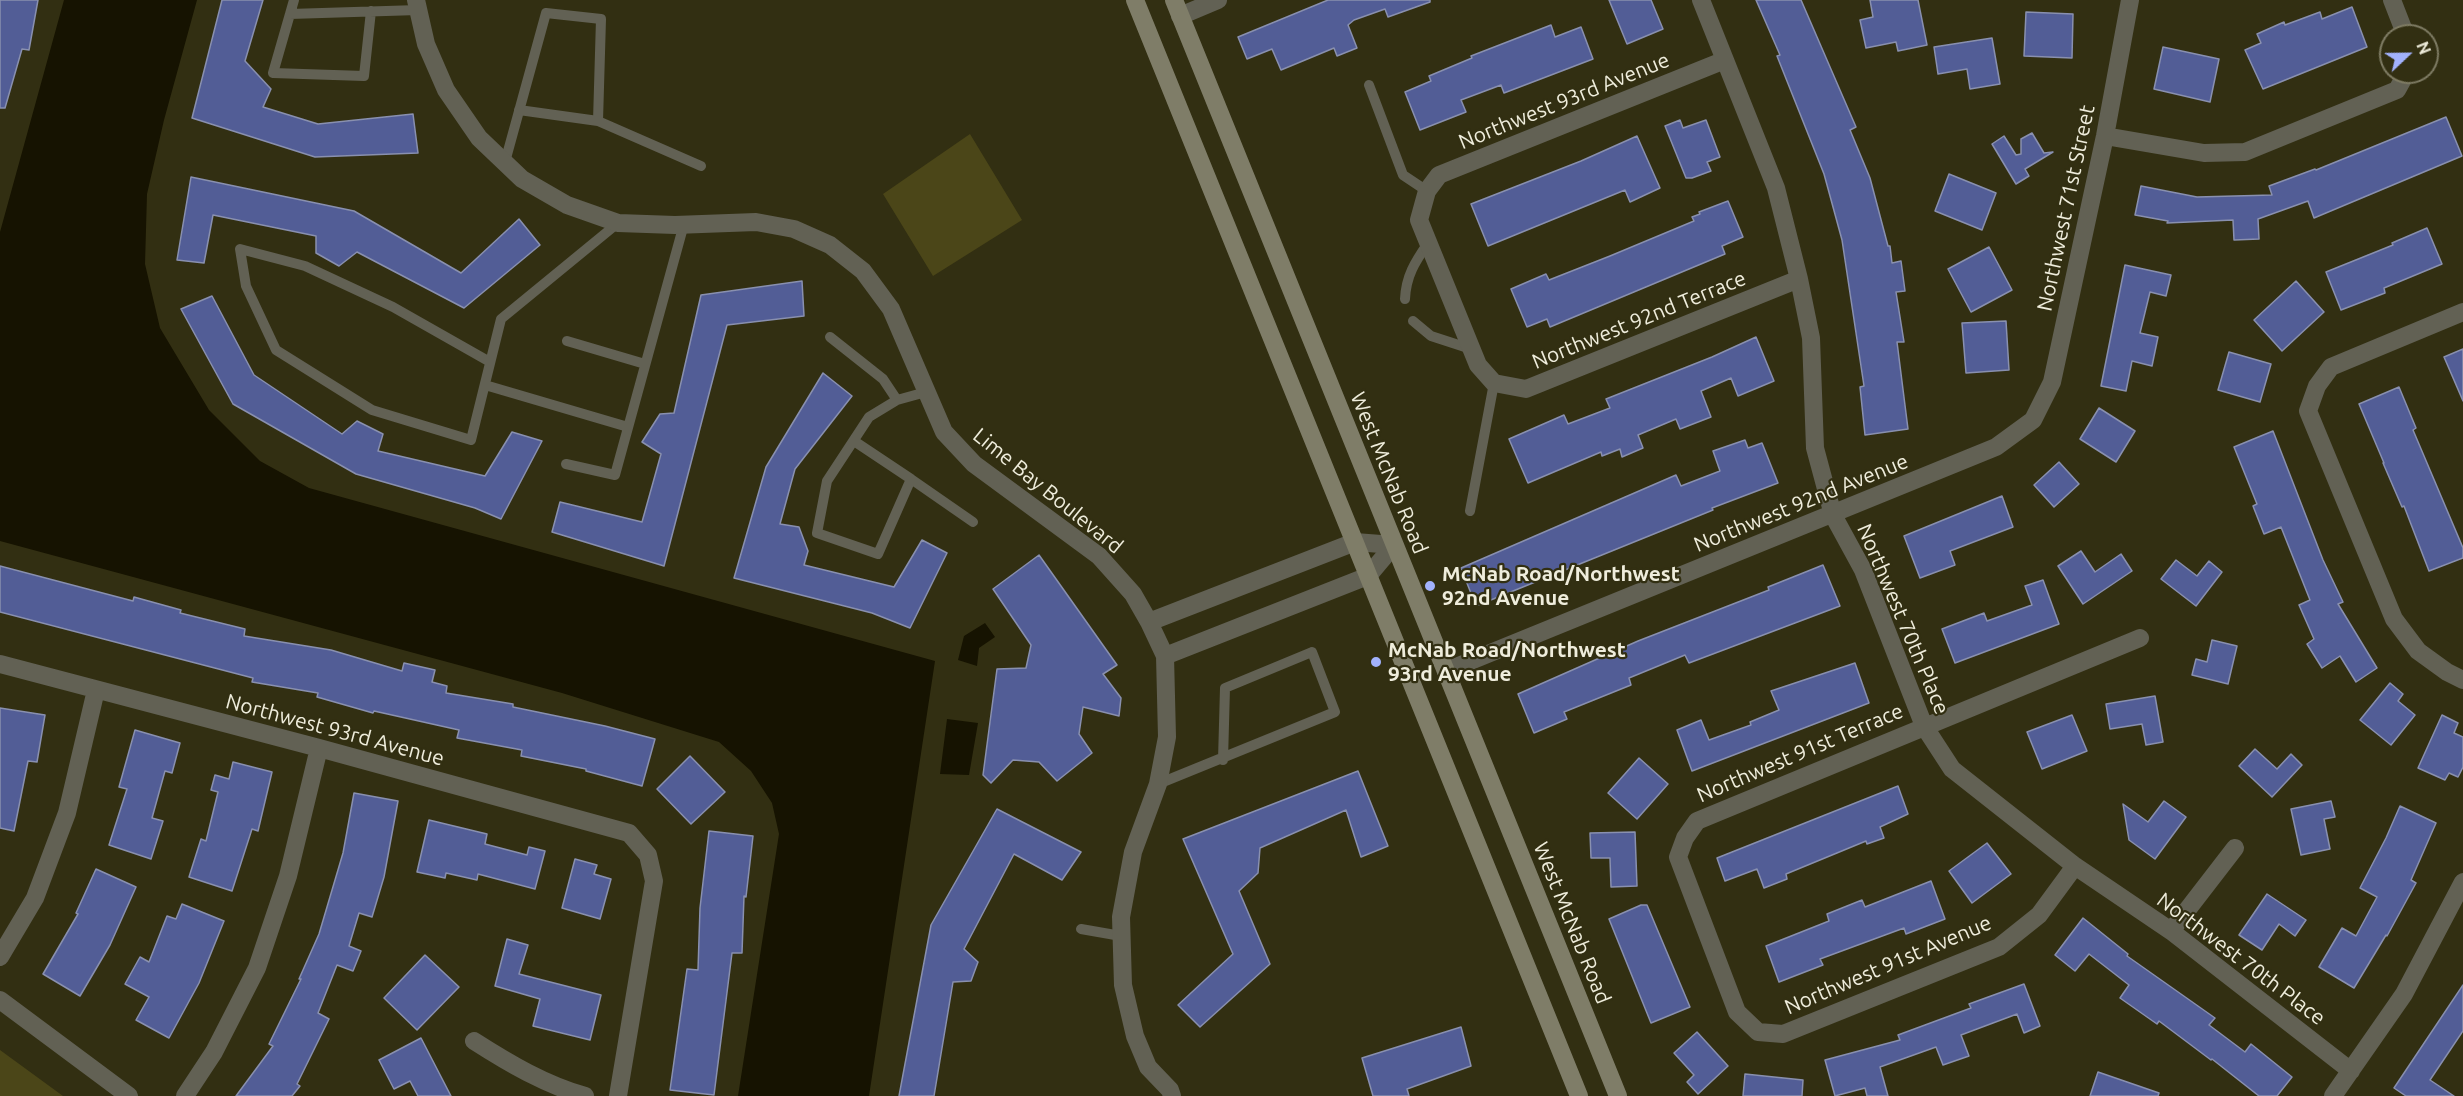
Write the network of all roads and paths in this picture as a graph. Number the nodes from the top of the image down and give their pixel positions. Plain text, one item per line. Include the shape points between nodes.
1 (294, 0) edge
2 (1135, 0) edge
3 (1218, 0) edge
4 (1701, 0) edge
5 (2130, 0) edge
6 (2392, 0) edge
7 (417, 5) edge
8 (1177, 8) edge
9 (371, 11) junction
10 (290, 14) junction
11 (2401, 24) edge
12 (1725, 60) junction
13 (2400, 84) edge
14 (1369, 85) dead end
15 (519, 110) junction
16 (598, 121) junction
17 (2105, 136) junction
18 (505, 162) junction
19 (701, 166) dead end
20 (1427, 191) junction
21 (618, 223) junction
22 (684, 224) junction
23 (1428, 243) junction
24 (1799, 279) junction
25 (1405, 299) dead end
26 (2463, 312) edge
27 (1413, 321) dead end
28 (830, 338) dead end
29 (567, 341) dead end
30 (1471, 349) junction
31 (490, 362) junction
32 (645, 364) junction
33 (1494, 383) junction
34 (485, 385) junction
35 (926, 392) junction
36 (897, 400) junction
37 (2033, 420) joint
38 (628, 427) junction
39 (854, 441) junction
40 (566, 464) dead end
41 (911, 479) junction
42 (1470, 511) dead end
43 (1833, 515) junction
44 (973, 522) dead end
45 (1354, 542) junction
46 (1394, 545) junction
47 (1368, 576) junction
48 (1149, 622) junction
49 (2140, 638) dead end
50 (1164, 656) junction
51 (0, 664) edge
52 (1446, 671) junction
53 (2463, 680) edge
54 (96, 690) junction
55 (1924, 726) junction
56 (319, 748) junction
57 (1223, 760) junction
58 (1158, 784) junction
59 (2235, 848) dead end
60 (2075, 867) junction
61 (2463, 882) edge
62 (1081, 929) dead end
63 (2171, 932) junction
64 (1121, 936) junction
65 (0, 957) edge
66 (0, 1000) edge
67 (1758, 1032) joint
68 (474, 1041) dead end
69 (2351, 1071) junction
70 (129, 1096) edge
71 (185, 1096) edge
72 (585, 1096) edge
73 (618, 1096) edge
74 (1172, 1096) edge
75 (1579, 1096) edge
76 (1618, 1096) edge
77 (2332, 1096) edge

1 - 10 lane
2 - 45 main road
3 - 8 street
4 - 12 street, Northwest 70th Place
5 - 17 street, Northwest 71st Street
6 - 11 street
7 - 9 lane
7 - 18 street, Lime Bay Boulevard via 426,44 446,90 479,138
8 - 46 main road, West McNab Road
9 - 10 lane
9 - 10 lane via 364,76 273,72
12 - 20 street, Northwest 93rd Avenue via 1440,175
12 - 24 street, Northwest 70th Place via 1776,188
13 - 17 street via 2397,90 2245,152 2204,153
14 - 20 lane via 1403,176
15 - 16 lane
15 - 16 lane via 546,13 601,19
15 - 18 lane
16 - 19 lane
17 - 37 street, Northwest 71st Street via 2052,382
18 - 21 street, Lime Bay Boulevard via 522,179 567,205
20 - 23 street via 1419,220
21 - 22 street, Lime Bay Boulevard
21 - 31 lane via 501,319
22 - 32 lane
22 - 35 street, Lime Bay Boulevard via 756,222 794,229 830,245 863,271 891,309
23 - 25 lane via 1410,269
23 - 30 street
24 - 33 street, Northwest 92nd Terrace via 1526,390
24 - 43 street, Northwest 70th Place via 1811,338 1815,448
26 - 53 street via 2331,367 2317,386 2308,411 2394,618 2418,651
27 - 30 lane via 1431,336
28 - 36 lane via 883,379
29 - 32 lane
30 - 33 street via 1478,365
31 - 34 lane
31 - 34 lane via 393,308 305,266 240,249 246,286 276,350 372,410 471,440
32 - 38 lane
33 - 42 lane
34 - 38 lane
35 - 36 lane
35 - 48 street, Lime Bay Boulevard via 944,432 974,464 1099,556 1133,594
36 - 39 lane via 869,417
37 - 43 street, Northwest 92nd Avenue via 1996,447
38 - 40 lane via 615,475
39 - 41 lane
39 - 41 lane via 827,481 817,533 878,554
41 - 44 lane
43 - 52 street, Northwest 92nd Avenue
43 - 55 street, Northwest 70th Place via 1863,570
45 - 46 street
45 - 47 main road
45 - 48 street
46 - 47 street
46 - 52 main road, West McNab Road
47 - 50 street
47 - 75 main road
48 - 50 street, Lime Bay Boulevard
49 - 55 street, Northwest 91st Terrace
50 - 58 street, Lime Bay Boulevard via 1167,737
51 - 54 street, Northwest 93rd Avenue
52 - 76 main road, West McNab Road
54 - 56 street, Northwest 93rd Avenue
54 - 65 street via 67,813 35,897
55 - 60 street, Northwest 70th Place via 1952,769
55 - 67 street, Northwest 91st Terrace via 1697,821 1684,838 1678,857 1737,1012
56 - 71 street via 288,876 257,968 214,1052
56 - 73 street, Northwest 93rd Avenue via 629,833 648,855 654,881
57 - 57 lane via 1335,712 1312,652 1225,688
57 - 58 lane
58 - 64 street, Lime Bay Boulevard via 1133,852
59 - 63 street
60 - 63 street, Northwest 70th Place
60 - 67 street, Northwest 91st Avenue via 2039,915 1999,947 1783,1034
61 - 69 street via 2404,993
62 - 64 lane
63 - 69 street, Northwest 70th Place
64 - 74 street, Lime Bay Boulevard via 1124,985 1135,1036 1148,1067
66 - 70 street
68 - 72 street via 523,1072
69 - 77 street

